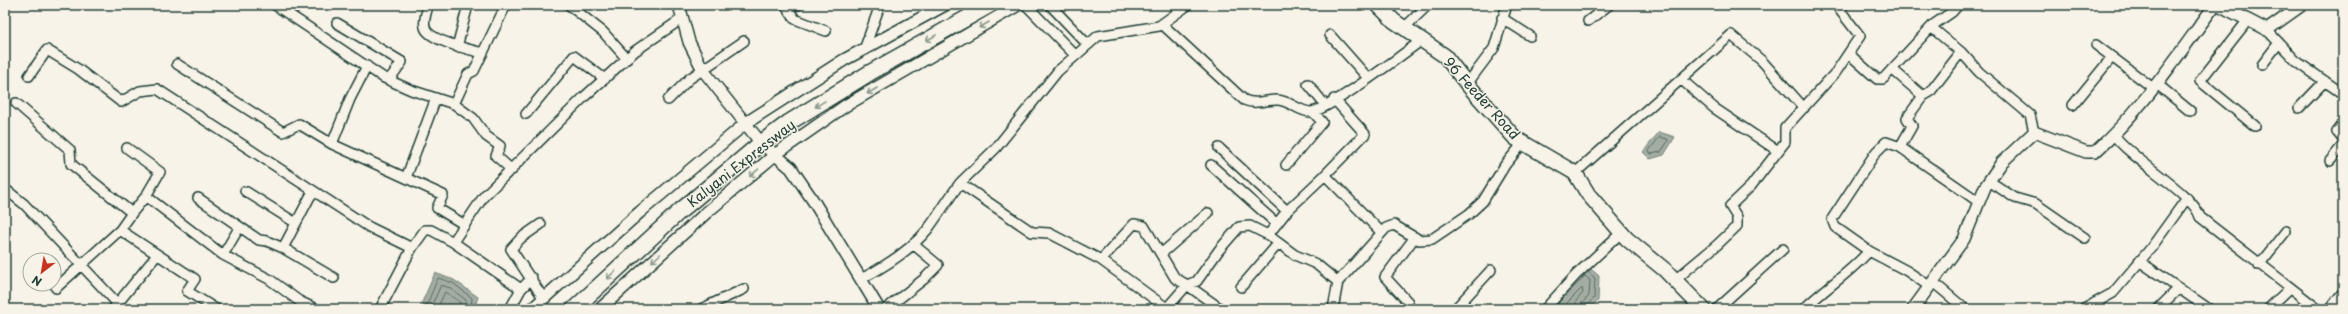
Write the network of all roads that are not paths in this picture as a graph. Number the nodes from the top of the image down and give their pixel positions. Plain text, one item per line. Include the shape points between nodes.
1 (274, 5) edge
2 (428, 5) edge
3 (468, 5) edge
4 (506, 5) edge
5 (569, 5) edge
6 (680, 5) edge
7 (798, 5) edge
8 (880, 5) edge
9 (944, 5) edge
10 (990, 5) edge
11 (1018, 5) edge
12 (1026, 5) edge
13 (1050, 5) edge
14 (1188, 5) edge
15 (1378, 5) edge
16 (1428, 5) edge
17 (1507, 5) edge
18 (1609, 5) edge
19 (1958, 5) edge
20 (2215, 5) edge
21 (2219, 5) edge
22 (2302, 5) edge
23 (785, 6) edge
24 (1839, 6) edge
25 (683, 18) junction
26 (1502, 18) junction
27 (2248, 20) junction
28 (1588, 21) dead end
29 (337, 23) dead end
30 (1162, 24) junction
31 (1405, 27) junction
32 (1931, 27) junction
33 (2267, 30) junction
34 (826, 31) dead end
35 (1330, 35) dead end
36 (1530, 36) dead end
37 (1422, 40) junction
38 (744, 41) dead end
39 (2278, 44) junction
40 (1088, 45) junction
41 (2096, 45) dead end
42 (457, 47) junction
43 (864, 50) junction
44 (1961, 52) junction
45 (483, 53) junction
46 (1849, 54) junction
47 (1075, 55) junction
48 (2112, 57) junction
49 (627, 59) junction
50 (177, 64) dead end
51 (2262, 65) dead end
52 (367, 66) junction
53 (1892, 69) junction
54 (703, 70) junction
55 (29, 76) dead end
56 (1368, 78) junction
57 (605, 79) junction
58 (389, 80) junction
59 (1682, 80) junction
60 (2325, 81) junction
61 (1308, 84) dead end
62 (1467, 84) junction
63 (2155, 86) junction
64 (2343, 94) edge
65 (1923, 96) junction
66 (436, 98) junction
67 (1334, 99) junction
68 (668, 100) dead end
69 (16, 103) dead end
70 (454, 104) junction
71 (1325, 105) junction
72 (2073, 105) dead end
73 (1804, 108) junction
74 (2299, 108) dead end
75 (2190, 111) dead end
76 (1313, 112) junction
77 (526, 114) dead end
78 (746, 123) junction
79 (2343, 124) edge
80 (2255, 126) dead end
81 (2034, 132) junction
82 (2114, 135) junction
83 (2343, 139) edge
84 (761, 143) junction
85 (1523, 143) junction
86 (332, 144) junction
87 (2343, 145) edge
88 (1900, 147) junction
89 (127, 148) dead end
90 (1219, 148) dead end
91 (1778, 151) junction
92 (776, 154) junction
93 (2330, 161) dead end
94 (1211, 164) dead end
95 (1286, 166) dead end
96 (512, 170) junction
97 (1575, 173) junction
98 (1325, 175) junction
99 (406, 178) junction
100 (1989, 181) junction
101 (960, 183) junction
102 (5, 189) edge
103 (245, 191) dead end
104 (313, 191) junction
105 (146, 196) junction
106 (198, 198) dead end
107 (2187, 198) junction
108 (1979, 202) junction
109 (1287, 211) junction
110 (132, 213) junction
111 (1208, 213) dead end
112 (296, 223) junction
113 (540, 224) dead end
114 (1277, 224) junction
115 (465, 225) junction
116 (239, 228) junction
117 (120, 230) junction
118 (2286, 230) dead end
119 (1381, 232) junction
120 (1622, 232) junction
121 (1268, 234) junction
122 (1415, 238) junction
123 (2085, 238) dead end
124 (453, 242) junction
125 (913, 244) junction
126 (1278, 244) junction
127 (283, 248) junction
128 (412, 248) junction
129 (1783, 249) dead end
130 (1869, 251) junction
131 (1161, 254) junction
132 (158, 255) junction
133 (223, 255) junction
134 (1100, 260) junction
135 (2139, 261) junction
136 (83, 265) junction
137 (2259, 265) junction
138 (1491, 270) dead end
139 (334, 278) dead end
140 (532, 278) junction
141 (861, 279) junction
142 (1675, 280) junction
143 (1338, 282) junction
144 (62, 283) edge
145 (1931, 284) junction
146 (1187, 285) junction
147 (1241, 287) dead end
148 (2179, 288) junction
149 (522, 289) junction
150 (744, 289) dead end
151 (2289, 289) junction
152 (2343, 292) edge
153 (544, 299) junction
154 (115, 306) edge
155 (1809, 307) edge
156 (2089, 308) edge
157 (216, 309) edge
158 (316, 309) edge
159 (380, 309) edge
160 (510, 309) edge
161 (532, 309) edge
162 (574, 309) edge
163 (600, 309) edge
164 (701, 309) edge
165 (879, 309) edge
166 (886, 309) edge
167 (1167, 309) edge
168 (1221, 309) edge
169 (1333, 309) edge
170 (1407, 309) edge
171 (1455, 309) edge
172 (1545, 309) edge
173 (1703, 309) edge
174 (1717, 309) edge
175 (1913, 309) edge
176 (1965, 309) edge
177 (2158, 309) edge
178 (2209, 309) edge
179 (2268, 309) edge
180 (2318, 309) edge
181 (2330, 309) edge

1 - 52 street
2 - 42 street via 424,26 428,33
3 - 42 street
4 - 45 street
5 - 49 street via 603,32
6 - 25 street
7 - 23 street
8 - 43 street
9 - 43 street
10 -> 84 highway, Kalyani Expressway via 871,72 788,123
11 -> 92 street via 845,106
12 - 47 street
13 - 40 street
14 - 30 street
15 - 31 main road, 96 Feeder Road via 1394,21
16 - 31 street
17 - 26 street
18 - 28 street
19 - 32 street
20 - 63 street
21 - 27 street
22 - 33 street
23 - 34 street via 795,19
24 - 46 street via 1860,36
25 - 49 street
25 - 54 street via 689,42
26 - 36 street
26 - 62 street via 1494,48
27 - 33 street
27 - 80 street via 2200,81
29 - 58 street via 402,62
30 - 40 street via 1098,36
30 - 76 street via 1244,100 1258,103 1277,100
31 - 37 main road, 96 Feeder Road
32 - 44 street
32 - 53 street
33 - 39 street
35 - 56 street
37 - 56 street
37 - 62 main road, 96 Feeder Road via 1445,56
38 - 54 street
39 - 51 street
39 - 60 street via 2296,61
40 - 47 street
41 - 48 street
42 - 45 street
43 - 78 street via 792,92
44 - 65 street via 1930,92
44 - 81 street via 1979,72 2030,115
45 - 70 street via 474,71 468,74
46 - 53 street via 1877,79 1883,79
46 - 73 street
47 - 101 street via 1058,71 996,148
48 - 63 street
48 - 72 street
49 - 57 street
50 - 86 street via 283,132 299,124
52 - 58 street
52 - 86 street via 350,99
53 - 65 street
54 - 68 street via 689,79
54 - 78 street
55 - 104 street via 47,50 78,69 121,102 140,91 157,89
56 - 67 street
57 - 77 street via 574,56
57 - 96 street
58 - 66 street
59 - 73 street via 1731,35 1762,61
59 - 91 street via 1714,108
59 - 97 street
60 - 64 street
60 - 74 street
61 - 71 street
62 - 85 main road, 96 Feeder Road via 1504,127
63 - 75 street
63 - 82 street
65 - 88 street via 1907,118 1912,126
66 - 70 street
66 - 99 street
67 - 71 street
67 - 98 street via 1365,134
69 - 110 street via 70,150 71,164
70 - 96 street via 473,118 486,136 500,146 496,156
71 - 76 street
73 - 91 street via 1785,128 1784,142
76 - 95 street via 1322,122
78 - 84 street
78 - 153 street via 640,212
79 - 83 street via 2337,132
81 - 82 street via 2090,152 2095,152
81 - 100 street via 2002,162
82 - 107 street via 2133,156
84 - 92 street
84 -> 162 highway, Kalyani Expressway via 679,212
85 - 97 main road, 96 Feeder Road
85 - 122 street via 1505,165 1484,201 1432,239
86 - 99 street
87 - 93 street
88 - 108 street
88 - 130 street via 1886,142 1876,152 1832,220 1835,227
89 - 105 street via 160,172
90 - 109 street
91 - 142 street via 1730,206 1737,217 1737,226
92 - 141 street via 791,168
92 -> 163 street
94 - 114 street
96 - 115 street via 484,196
97 - 120 main road, 96 Feeder Road via 1588,194
98 - 109 street
98 - 119 street
99 - 115 street via 443,195 437,208
100 - 108 street
100 - 123 street via 2015,198 2036,204
101 - 125 street via 928,229
101 - 134 street via 1032,232 1049,233
102 - 136 street via 24,204
103 - 112 street
104 - 112 street
104 - 128 street via 369,227
105 - 110 street
105 - 133 street
106 - 116 street
107 - 135 street
107 - 137 street via 2195,206 2200,217
108 - 145 street via 1964,239
109 - 114 street
110 - 117 street
111 - 131 street
112 - 127 street
113 - 140 street via 511,249
114 - 121 street
115 - 124 street
116 - 127 street via 259,240
116 - 133 street
117 - 132 street
117 - 136 street
118 - 137 street
119 - 122 street via 1394,224
119 - 143 street
120 - 142 main road, 96 Feeder Road
120 - 172 street via 1576,275
121 - 126 street
121 - 146 street via 1250,226 1239,227 1218,250 1196,281
122 - 170 street via 1385,277 1408,302
124 - 128 street via 431,230 426,230
124 - 149 street
125 - 141 street via 886,266
125 - 166 street via 938,265
126 - 143 street via 1316,264
126 - 147 street
127 - 139 street
128 - 159 street
129 - 174 street
130 - 145 street
130 - 155 street
131 - 134 street via 1144,226 1134,224
131 - 146 street via 1175,278
132 - 154 street
132 - 157 street via 195,279 187,291
133 - 158 street via 269,279 299,301
134 - 167 street
135 - 148 street
135 - 156 street via 2113,293
136 - 144 street
136 - 154 street
137 - 151 street
138 - 171 street
140 - 149 street
140 - 153 street
141 - 165 street
142 - 173 main road, 96 Feeder Road
143 - 169 street
145 - 175 street
145 - 176 street
146 - 167 street
146 - 168 street
148 - 177 street
148 - 178 street
149 - 160 street
150 - 164 street
151 - 179 street
151 - 180 street
152 - 181 street
153 - 161 street

